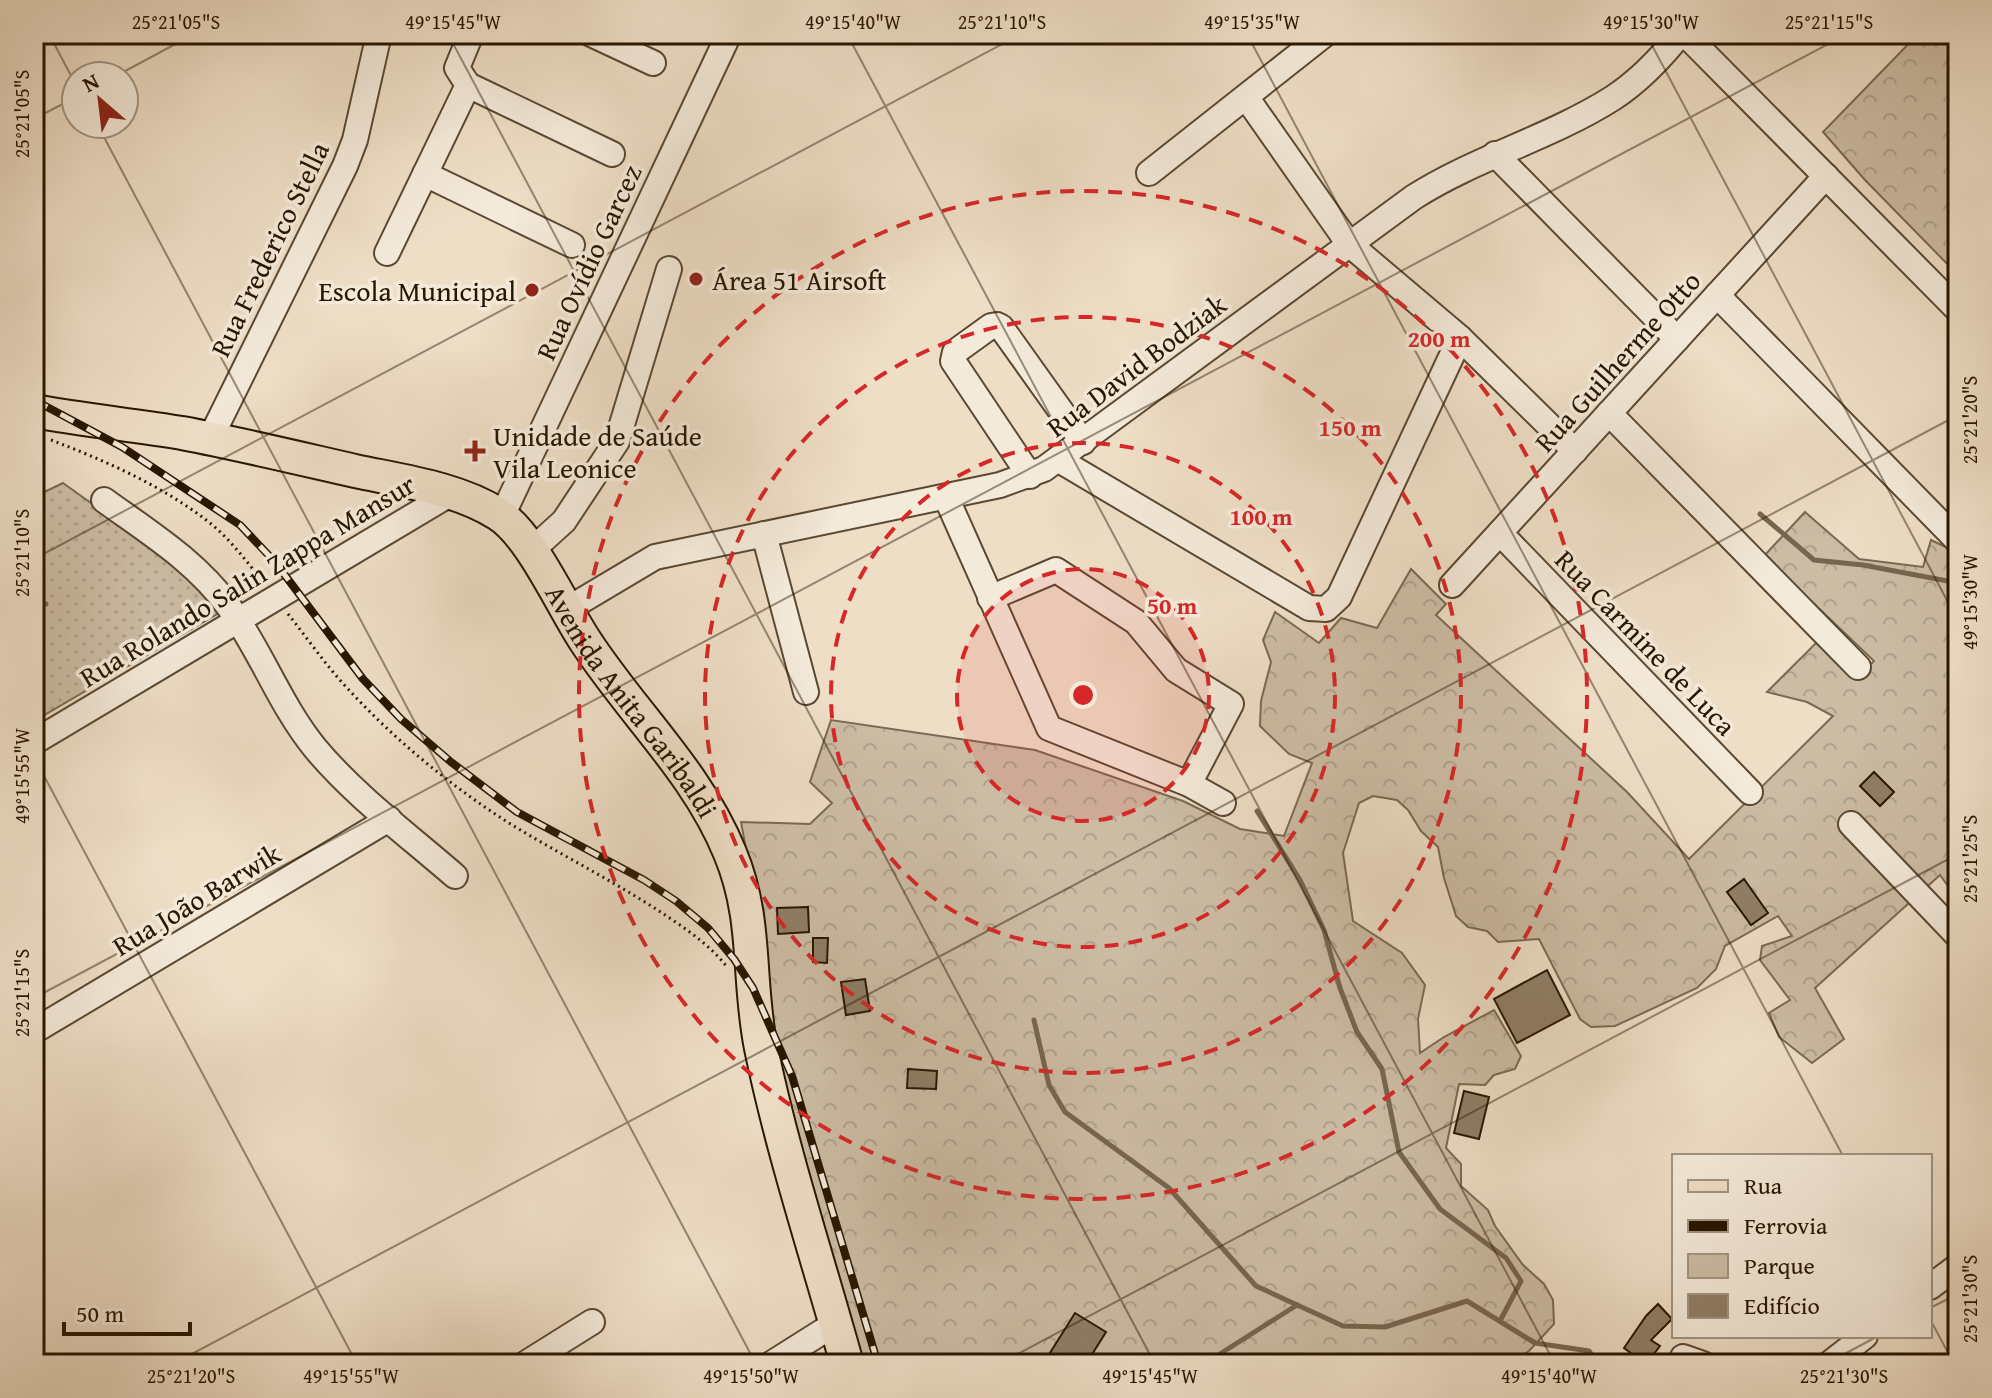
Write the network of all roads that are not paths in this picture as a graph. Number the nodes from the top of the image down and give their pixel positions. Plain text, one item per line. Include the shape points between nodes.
1 (379, 34) edge
2 (471, 34) edge
3 (591, 34) edge
4 (729, 34) edge
5 (1325, 34) edge
6 (1682, 34) edge
7 (653, 63) dead end
8 (468, 85) junction
9 (1246, 97) junction
10 (612, 154) dead end
11 (1495, 154) junction
12 (1149, 173) dead end
13 (425, 174) junction
14 (1826, 176) junction
15 (1349, 244) junction
16 (572, 245) dead end
17 (387, 253) dead end
18 (669, 269) dead end
19 (1717, 295) junction
20 (1958, 310) edge
21 (1460, 338) junction
22 (1677, 339) junction
23 (1609, 413) junction
24 (41, 425) edge
25 (210, 439) junction
26 (1083, 442) junction
27 (1575, 451) junction
28 (1059, 460) junction
29 (1030, 476) junction
30 (450, 494) junction
31 (946, 497) junction
32 (104, 500) dead end
33 (502, 516) junction
34 (1500, 533) junction
35 (764, 534) junction
36 (1958, 541) edge
37 (531, 551) junction
38 (1452, 585) dead end
39 (990, 598) junction
40 (566, 610) junction
41 (238, 620) junction
42 (1858, 667) dead end
43 (806, 692) dead end
44 (34, 742) edge
45 (1189, 784) junction
46 (1750, 792) dead end
47 (1223, 803) dead end
48 (389, 819) junction
49 (1851, 824) dead end
50 (455, 876) dead end
51 (1958, 936) edge
52 (34, 1031) edge
53 (1958, 1266) edge
54 (1932, 1286) edge
55 (592, 1322) dead end
56 (836, 1323) junction
57 (1862, 1338) edge
58 (525, 1364) edge
59 (771, 1364) edge
60 (847, 1364) edge
61 (1829, 1364) edge

1 - 25 street, Rua Frederico Stella via 345,166
2 - 8 street via 457,68
3 - 7 street
4 - 33 street, Rua Ovídio Garcez
5 - 9 street
6 - 11 street, Rua David Bodziak via 1614,97
6 - 14 street
8 - 10 street
8 - 13 street
9 - 12 street
9 - 15 street
11 - 15 street, Rua David Bodziak via 1434,184
11 - 22 street
13 - 16 street
13 - 17 street
14 - 19 street, Rua Guilherme Otto
14 - 20 street
15 - 21 street
15 - 26 street, Rua David Bodziak
18 - 37 street via 617,441 564,521
19 - 22 street, Rua Guilherme Otto
19 - 36 street
21 - 27 street
21 - 28 street via 1339,597 1326,609 1309,608
22 - 23 street, Rua Guilherme Otto
23 - 27 street, Rua Guilherme Otto
23 - 42 street
24 - 25 main road, Avenida Anita Garibaldi
25 - 30 main road, Avenida Anita Garibaldi
26 - 28 street, Rua David Bodziak
26 - 29 street via 1001,327 991,326 955,352 953,361
27 - 34 street, Rua Guilherme Otto
28 - 29 street, Rua David Bodziak
29 - 31 street, Rua David Bodziak
30 - 33 main road, Avenida Anita Garibaldi
30 - 41 street, Rua Rolando Salin Zappa Mansur
31 - 35 street, Rua David Bodziak
31 - 39 street
32 - 41 street via 196,569
33 - 37 main road, Avenida Anita Garibaldi
34 - 38 street, Rua Guilherme Otto
34 - 46 street, Rua Carmine de Luca
35 - 40 street, Rua David Bodziak via 655,557
35 - 43 street
37 - 40 main road, Avenida Anita Garibaldi
39 - 45 street via 1049,728
39 - 45 street via 1056,570 1136,622 1176,670 1231,704
40 - 56 main road, Avenida Anita Garibaldi via 685,772 718,826 740,877 750,920 764,1060
41 - 44 street, Rua Rolando Salin Zappa Mansur
41 - 48 street via 313,746
45 - 47 street
48 - 50 street
48 - 52 street, Rua João Barwik
49 - 51 street
53 - 54 street
55 - 58 street
56 - 59 street
56 - 60 main road, Avenida Anita Garibaldi
57 - 61 street

